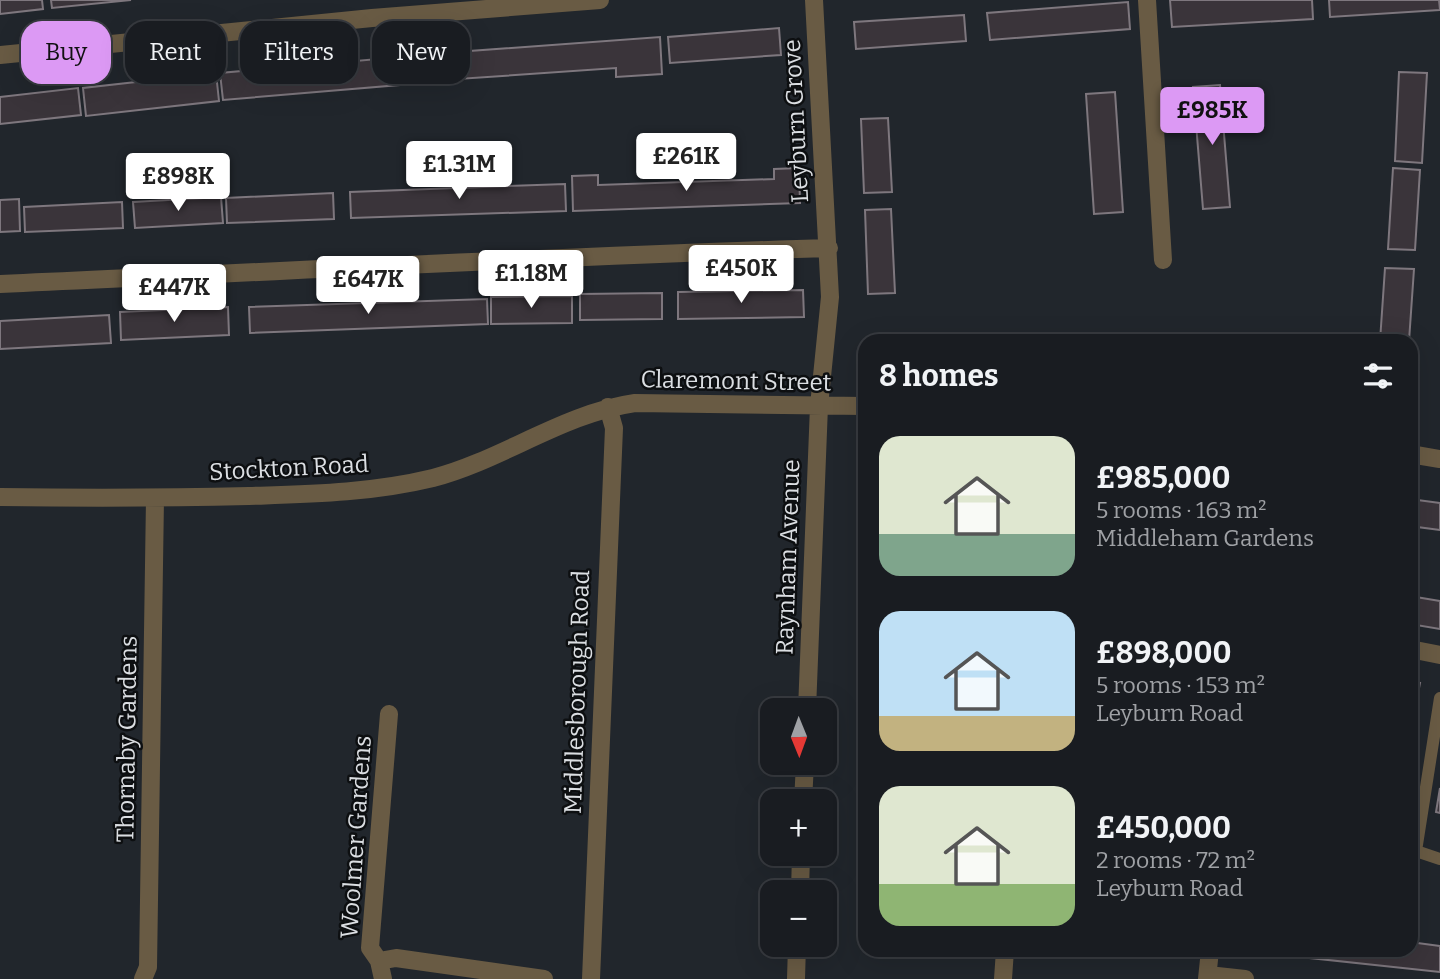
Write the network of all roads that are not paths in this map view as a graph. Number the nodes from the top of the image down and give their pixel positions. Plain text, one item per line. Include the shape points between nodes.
1 (600, 0) edge
2 (814, 0) edge
3 (1147, 0) edge
4 (0, 55) edge
5 (829, 248) junction
6 (1163, 260) dead end
7 (0, 284) edge
8 (819, 406) junction
9 (858, 406) edge
10 (608, 407) junction
11 (1439, 453) edge
12 (1418, 454) edge
13 (0, 497) edge
14 (155, 498) junction
15 (1418, 651) edge
16 (1440, 655) edge
17 (807, 698) edge
18 (1440, 698) edge
19 (389, 714) dead end
20 (1418, 838) edge
21 (1418, 852) edge
22 (1440, 859) edge
23 (797, 957) edge
24 (1005, 957) edge
25 (1209, 957) edge
26 (381, 970) edge
27 (1207, 977) edge
28 (144, 979) edge
29 (544, 979) edge
30 (591, 979) edge
31 (796, 979) edge
32 (1003, 979) edge
33 (1245, 979) edge

1 - 4 street
2 - 5 street, Leyburn Grove
3 - 6 street
5 - 7 street via 609,254
5 - 8 street, Leyburn Grove via 830,297
8 - 9 street, Claremont Street
8 - 10 street, Claremont Street via 635,403
8 - 17 street, Raynham Avenue
10 - 14 street, Stockton Road via 432,478 322,495
10 - 30 street, Middlesborough Road via 614,428
11 - 12 street
13 - 14 street, Stockton Road
14 - 28 street, Thornaby Gardens via 148,967
15 - 16 street
18 - 20 lane
19 - 26 street, Woolmer Gardens via 370,948
21 - 22 lane
23 - 31 street
24 - 32 street
25 - 27 street
26 - 29 street via 396,957
27 - 33 street

